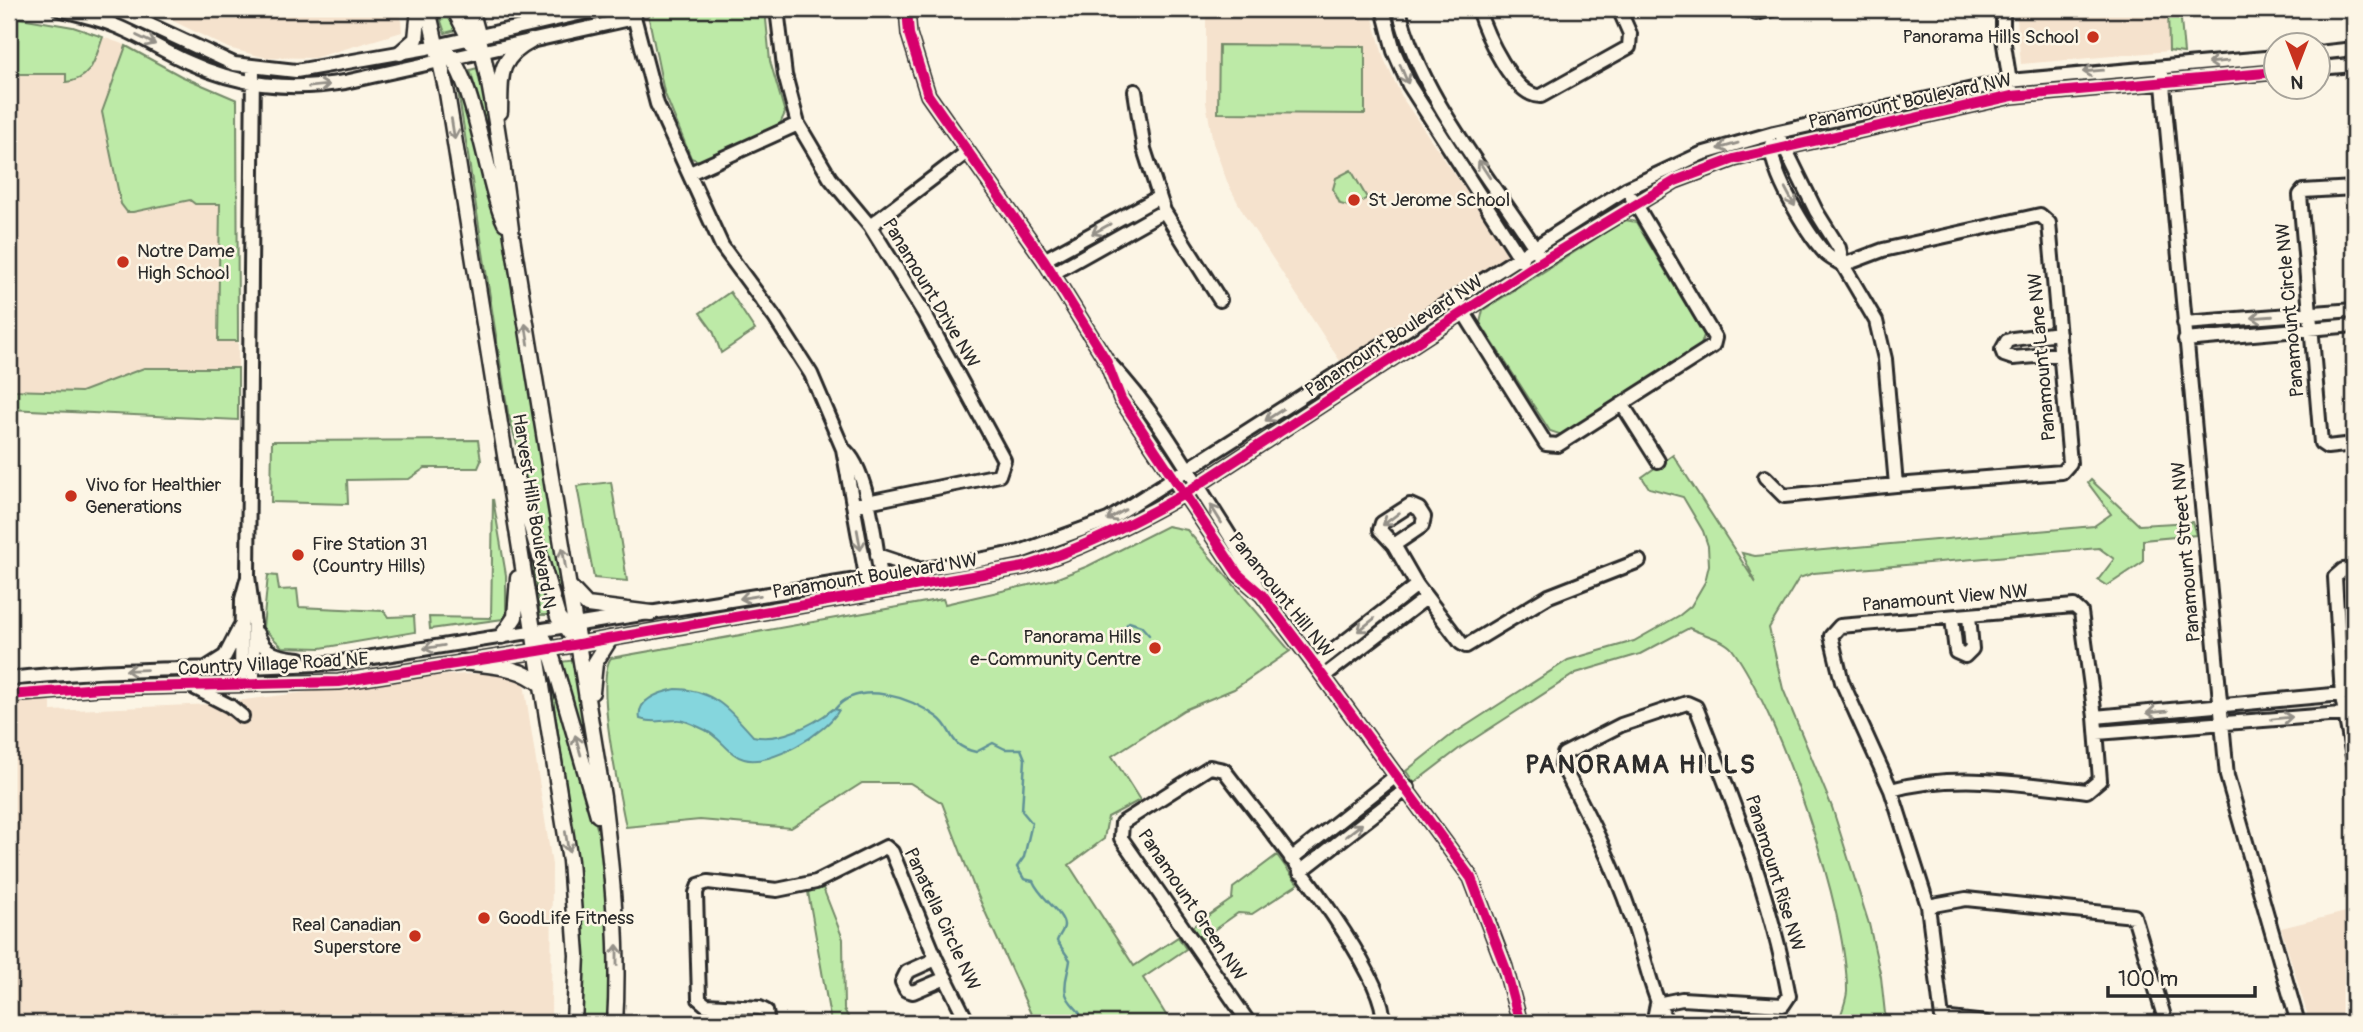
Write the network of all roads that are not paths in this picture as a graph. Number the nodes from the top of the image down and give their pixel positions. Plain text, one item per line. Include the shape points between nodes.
1 (59, 9) edge
2 (115, 9) edge
3 (419, 9) edge
4 (428, 9) edge
5 (454, 9) edge
6 (471, 9) edge
7 (600, 9) edge
8 (777, 9) edge
9 (907, 9) edge
10 (1383, 9) edge
11 (1399, 9) edge
12 (1478, 9) edge
13 (1619, 9) edge
14 (1747, 9) edge
15 (1773, 9) edge
16 (2003, 9) edge
17 (633, 13) edge
18 (474, 36) junction
19 (531, 41) junction
20 (438, 45) junction
21 (2354, 49) edge
22 (483, 50) junction
23 (2332, 51) edge
24 (400, 53) junction
25 (2262, 59) edge
26 (447, 60) junction
27 (2354, 65) edge
28 (2332, 67) edge
29 (253, 68) junction
30 (2262, 72) edge
31 (2162, 74) junction
32 (2010, 81) junction
33 (251, 83) junction
34 (1135, 91) dead end
35 (2012, 96) junction
36 (798, 124) junction
37 (1774, 133) junction
38 (500, 144) junction
39 (1787, 146) junction
40 (1772, 150) junction
41 (967, 152) junction
42 (690, 173) junction
43 (2354, 188) edge
44 (1626, 189) junction
45 (1159, 197) junction
46 (1635, 204) junction
47 (1164, 211) junction
48 (870, 226) junction
49 (512, 237) junction
50 (1534, 246) junction
51 (1519, 257) junction
52 (1044, 260) junction
53 (1543, 260) junction
54 (1843, 265) junction
55 (1529, 269) junction
56 (1052, 274) junction
57 (1455, 298) junction
58 (1220, 300) dead end
59 (2354, 310) edge
60 (1464, 312) junction
61 (2309, 314) junction
62 (2184, 323) junction
63 (2354, 325) edge
64 (2310, 329) junction
65 (2059, 333) junction
66 (2185, 340) junction
67 (2061, 354) junction
68 (1361, 358) junction
69 (1106, 359) junction
70 (1371, 372) junction
71 (1622, 404) junction
72 (500, 425) junction
73 (2354, 444) edge
74 (843, 449) junction
75 (1658, 461) dead end
76 (1189, 470) junction
77 (1766, 477) dead end
78 (1174, 480) junction
79 (1198, 484) junction
80 (1896, 485) junction
81 (1184, 494) junction
82 (867, 501) junction
83 (853, 505) junction
84 (516, 521) junction
85 (1394, 545) dead end
86 (877, 555) junction
87 (1639, 561) dead end
88 (2354, 569) edge
89 (923, 570) junction
90 (881, 577) junction
91 (866, 579) junction
92 (568, 585) junction
93 (884, 592) junction
94 (1422, 592) junction
95 (869, 595) junction
96 (1262, 595) junction
97 (651, 613) junction
98 (1969, 616) junction
99 (1952, 618) junction
100 (248, 624) junction
101 (569, 626) junction
102 (535, 632) junction
103 (502, 636) junction
104 (610, 639) junction
105 (578, 644) junction
106 (543, 651) junction
107 (462, 662) junction
108 (335, 663) junction
109 (1315, 665) junction
110 (247, 668) junction
111 (204, 669) junction
112 (1324, 676) junction
113 (9, 679) edge
114 (247, 685) junction
115 (542, 685) junction
116 (192, 687) junction
117 (9, 695) edge
118 (2348, 695) edge
119 (2219, 707) junction
120 (2349, 713) edge
121 (242, 716) dead end
122 (2095, 717) junction
123 (590, 721) junction
124 (2221, 724) junction
125 (2097, 733) junction
126 (2354, 762) edge
127 (1397, 775) junction
128 (1408, 788) junction
129 (1891, 790) junction
130 (611, 857) junction
131 (1291, 859) junction
132 (1300, 872) junction
133 (1928, 906) junction
134 (936, 959) junction
135 (946, 978) junction
136 (1657, 1004) junction
137 (574, 1023) edge
138 (615, 1023) edge
139 (768, 1023) edge
140 (968, 1023) edge
141 (1250, 1023) edge
142 (1375, 1023) edge
143 (1520, 1023) edge
144 (1653, 1023) edge
145 (1667, 1023) edge
146 (1986, 1023) edge
147 (2166, 1023) edge
148 (2298, 1023) edge

1 -> 33 street via 113,24 187,61
2 - 29 street via 217,57
3 - 24 main road via 416,39
4 - 20 main road
5 - 18 main road
6 - 18 main road, Harvest Hills Boulevard N
7 - 18 street
8 - 36 street, Panamount Drive NW via 785,75
9 - 41 street, Panamount Hill NW via 928,95
10 -> 51 street via 1409,85
50 -> 11 street via 1426,81
12 - 13 street via 1500,57 1532,97 1629,47 1630,34
14 - 15 street via 1756,13
16 - 32 street
17 - 19 street
17 - 42 street via 657,104
18 - 20 street
18 - 22 main road, Harvest Hills Boulevard N
19 - 22 street
19 - 38 main road via 512,51 505,62
20 - 24 street
20 - 26 main road
21 - 23 street
22 - 26 street
22 - 38 main road, Harvest Hills Boulevard N
24 - 29 street via 320,69
25 -> 31 street, Panamount Boulevard NW
33 -> 26 street via 319,86
26 - 49 main road via 462,76 499,212
26 -> 72 main road, Harvest Hills Boulevard N
27 - 28 street
29 - 33 street
30 - 31 street, Panamount Boulevard NW
31 -> 32 street, Panamount Boulevard NW via 2137,67
31 - 35 street, Panamount Boulevard NW
31 - 62 street, Panamount Street NW
32 - 35 street
32 - 37 street, Panamount Boulevard NW
33 - 100 street via 248,576 242,600
34 - 45 street via 1144,149
35 - 39 street, Panamount Boulevard NW
36 - 42 street
36 - 48 street, Panamount Drive NW via 830,178
37 - 39 street
37 - 40 street
37 -> 44 street, Panamount Boulevard NW via 1701,154
38 - 49 main road, Harvest Hills Boulevard N
39 - 40 street, Panamount Boulevard NW
39 - 54 street via 1799,179 1839,248
40 - 46 street, Panamount Boulevard NW via 1675,181
40 -> 54 street via 1802,219 1826,254
41 - 48 street
41 - 52 street, Panamount Hill NW
42 - 74 street via 722,246 811,374
43 - 61 street, Panamount Circle NW via 2303,191 2300,195
44 - 46 street
44 - 50 street, Panamount Boulevard NW
45 - 47 street
45 -> 52 street
46 - 53 street, Panamount Boulevard NW
46 - 71 street via 1715,338 1713,346
47 - 56 street
47 - 58 street
48 - 82 street, Panamount Drive NW via 924,313 1004,460 999,475
92 -> 49 main road, Harvest Hills Boulevard N
50 - 51 street, Panamount Boulevard NW
50 - 53 street
51 - 55 street
51 - 57 street, Panamount Boulevard NW
52 - 56 street, Panamount Hill NW
53 - 55 street, Panamount Boulevard NW
54 - 65 street, Panamount Lane NW via 1883,250 2040,215 2049,223
54 - 80 street via 1876,321 1885,359
55 - 60 street, Panamount Boulevard NW
56 - 69 street, Panamount Hill NW
57 - 60 street
57 - 68 street, Panamount Boulevard NW
59 - 61 street
60 - 70 street, Panamount Boulevard NW
60 - 71 street via 1546,444 1558,445
61 -> 62 street
61 - 64 street, Panamount Circle NW
62 - 66 street, Panamount Street NW
63 - 64 street
64 - 66 street
64 - 73 street, Panamount Circle NW via 2321,443 2327,447
65 - 67 street, Panamount Lane NW
65 - 67 street via 2013,339 2002,350 2013,358
66 - 119 street, Panamount Street NW
67 - 80 street, Panamount Lane NW via 2070,463 2062,472
68 - 70 street
68 -> 76 street, Panamount Boulevard NW
69 - 76 street, Panamount Hill NW via 1138,393
69 - 78 street, Panamount Hill NW via 1121,399
70 - 79 street, Panamount Boulevard NW
71 - 75 street
72 - 84 main road, Harvest Hills Boulevard N
72 - 101 main road
74 - 82 street via 853,456
74 - 83 street
76 - 78 street, Panamount Boulevard NW
76 - 79 street, Panamount Hill NW
77 - 80 street, Panamount Lane NW via 1784,496
78 - 81 street, Panamount Hill NW
78 -> 89 street, Panamount Boulevard NW via 1108,520 1068,537 1020,552
79 - 81 street, Panamount Boulevard NW
96 -> 79 street, Panamount Hill NW
81 - 93 street, Panamount Boulevard NW via 1069,553 977,578
81 - 96 street, Panamount Hill NW via 1238,574
82 - 83 street, Panamount Drive NW
82 - 86 street
83 -> 91 street
84 - 102 main road, Harvest Hills Boulevard N
84 - 103 main road via 518,607
85 - 94 street
86 - 89 street
86 - 90 street
87 - 94 street via 1549,596 1472,645 1461,643
88 - 118 street via 2343,569 2335,577
89 - 90 street, Panamount Boulevard NW
90 - 91 street, Panamount Boulevard NW
90 - 93 street
91 - 95 street
91 -> 97 street, Panamount Boulevard NW
92 - 97 main road via 587,605
92 - 101 main road, Harvest Hills Boulevard N
93 - 95 street, Panamount Boulevard NW
94 -> 109 street
94 - 112 street
95 - 104 street, Panamount Boulevard NW
96 - 109 street, Panamount Hill NW
97 - 101 street, Panamount Boulevard NW
98 - 99 street, Panamount View NW
98 - 99 street via 1972,649 1965,656 1956,652
98 - 122 street, Panamount View NW via 2074,607 2081,612
99 - 129 street, Panamount View NW via 1840,626 1831,636 1842,682
100 - 108 street via 260,644 278,657
100 - 110 street
100 - 111 street via 225,656
101 - 102 street, Panamount Boulevard NW
101 - 105 main road, Harvest Hills Boulevard N
102 - 103 street, Country Village Road NE
102 - 106 main road via 544,639
103 -> 108 street, Country Village Road NE
104 - 105 street, Panamount Boulevard NW
104 - 123 main road via 595,663
105 - 106 street, Panamount Boulevard NW
105 - 123 main road, Harvest Hills Boulevard N
106 - 107 street, Country Village Road NE
106 - 115 main road
130 -> 106 main road
107 - 114 street, Country Village Road NE via 339,682
107 - 115 main road via 514,668
108 - 110 street, Country Village Road NE
109 - 112 street, Panamount Hill NW
110 - 111 street, Country Village Road NE
110 - 114 street
111 -> 113 street, Country Village Road NE
112 - 127 street, Panamount Hill NW
114 - 116 street, Country Village Road NE
115 -> 137 main road via 573,884
116 - 117 street, Country Village Road NE
116 - 121 street
118 - 119 street
118 - 120 street
119 -> 122 street
119 - 124 street, Panamount Street NW
124 -> 120 street
120 - 126 street
122 - 125 street, Panamount View NW
123 - 130 main road, Harvest Hills Boulevard N
124 - 125 street
124 - 148 street, Panamount Street NW via 2227,776
125 - 129 street, Panamount View NW via 2100,780 2087,790 1965,780 1917,782
127 - 128 street, Panamount Hill NW
127 - 131 street
132 -> 128 street
128 - 143 street, Panamount Hill NW via 1471,877 1506,967
129 - 133 street, Panamount View NW
138 -> 130 main road, Harvest Hills Boulevard N via 617,939
131 - 132 street, Panamount Green NW
131 - 141 street, Panamount Green NW via 1224,770 1210,767 1122,823 1121,838
132 - 142 street, Panamount Green NW via 1353,946 1381,1000 1383,1014
133 - 146 street, Panamount View NW via 1942,1018
133 - 147 street via 1966,900 2134,916
134 - 135 street, Panatella Circle NW
134 - 135 street via 907,972 904,986 913,992
134 - 139 street, Panatella Circle NW via 886,847 816,882 777,890 708,882 699,885 699,999 706,1005 760,1008 766,1011
135 - 140 street, Panatella Circle NW
136 - 136 street, Panamount Rise NW via 1682,999 1783,1005 1789,996 1782,959 1731,796 1696,707 1687,703 1621,725 1564,754 1562,765 1606,850
136 - 144 street, Panamount Rise NW
136 - 145 street, Panamount Rise NW

